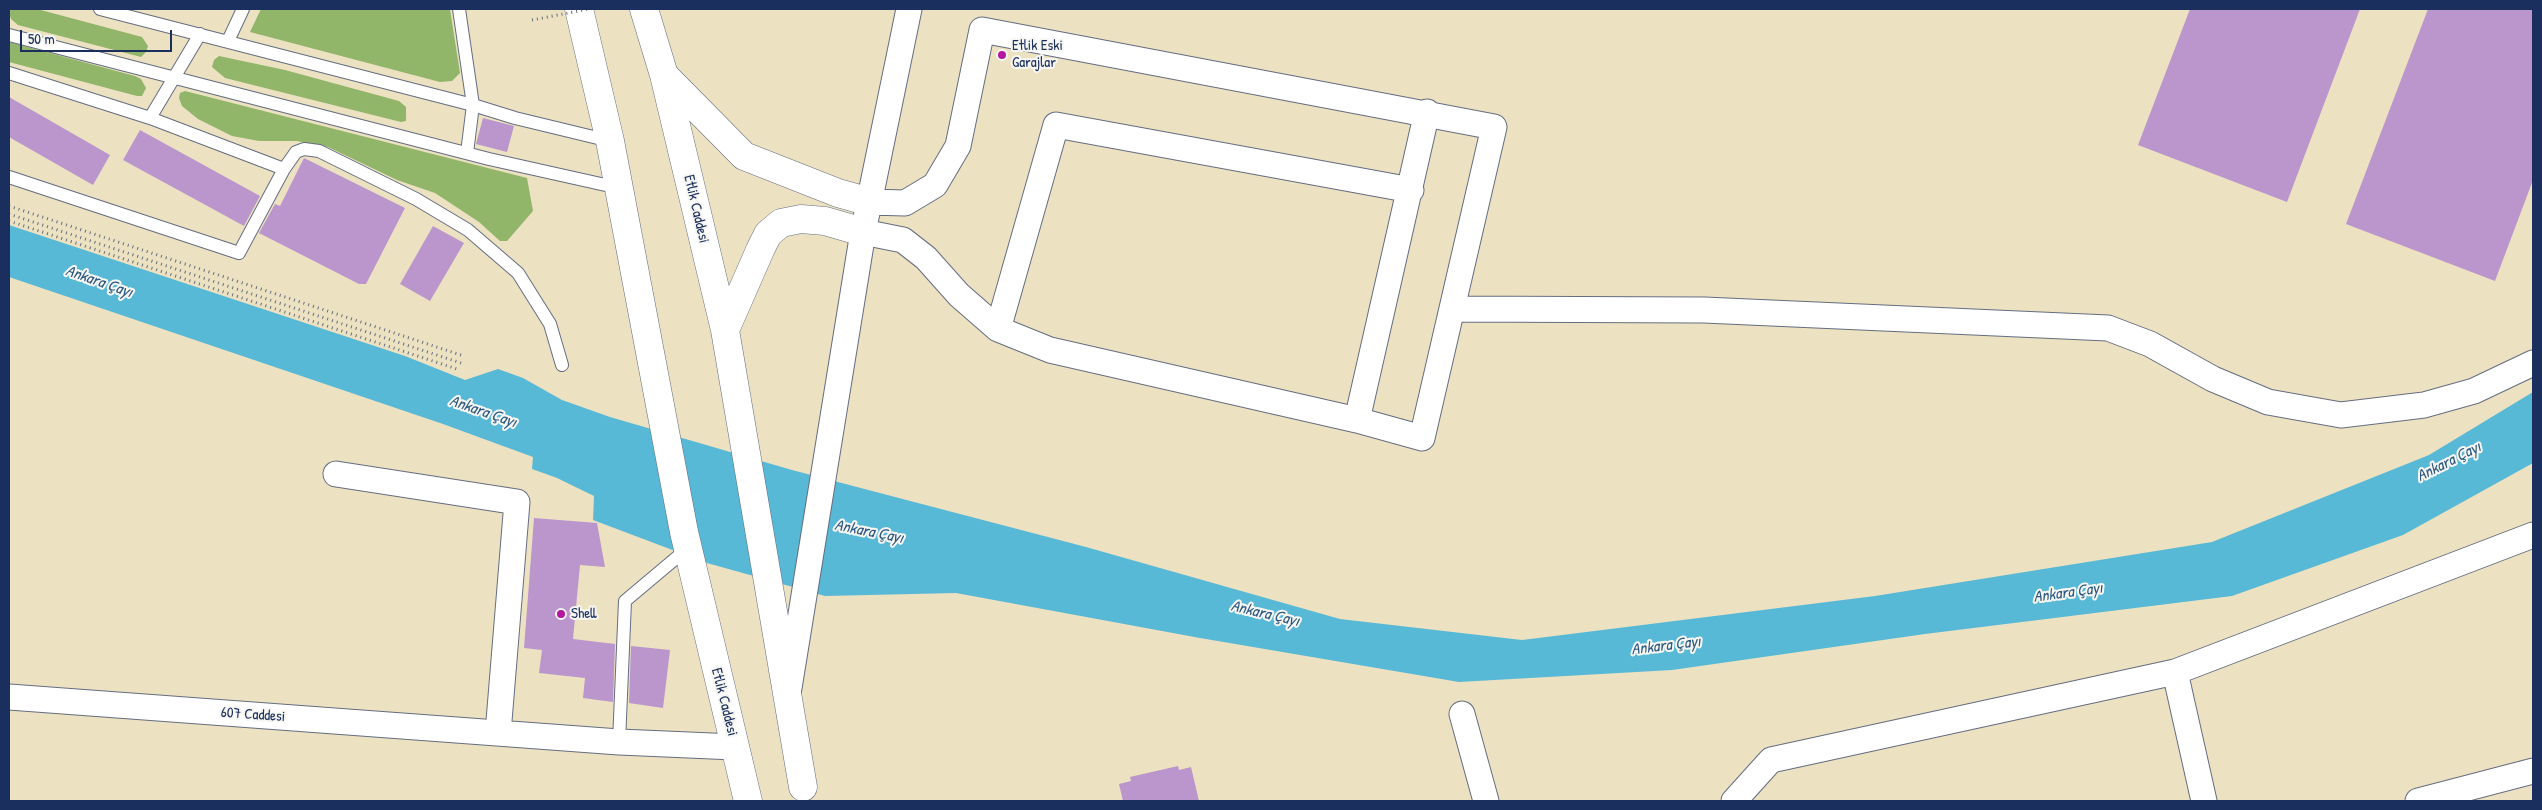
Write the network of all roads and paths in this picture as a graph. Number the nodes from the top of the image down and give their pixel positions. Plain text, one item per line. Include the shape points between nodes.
1 (100, 9) edge
2 (243, 9) edge
3 (460, 9) edge
4 (579, 9) edge
5 (590, 9) edge
6 (644, 9) edge
7 (909, 9) edge
8 (532, 20) dead end
9 (9, 34) edge
10 (200, 34) junction
11 (228, 42) junction
12 (9, 73) edge
13 (664, 75) junction
14 (176, 77) junction
15 (473, 105) junction
16 (1428, 112) junction
17 (150, 118) junction
18 (610, 141) junction
19 (467, 153) junction
20 (284, 169) junction
21 (9, 177) edge
22 (619, 188) junction
23 (1411, 190) junction
24 (870, 202) junction
25 (9, 206) edge
26 (9, 214) edge
27 (9, 221) edge
28 (864, 232) junction
29 (1452, 309) junction
30 (998, 329) junction
31 (725, 330) junction
32 (464, 356) dead end
33 (461, 363) dead end
34 (2533, 363) edge
35 (562, 365) dead end
36 (460, 370) dead end
37 (1357, 420) junction
38 (336, 474) dead end
39 (2533, 535) edge
40 (688, 548) junction
41 (2175, 672) junction
42 (9, 697) edge
43 (788, 697) junction
44 (1462, 714) dead end
45 (498, 733) junction
46 (619, 742) junction
47 (735, 747) junction
48 (2533, 771) edge
49 (803, 787) dead end
50 (1742, 797) edge
51 (748, 801) edge
52 (1486, 801) edge
53 (2204, 801) edge
54 (2418, 801) edge

1 - 10 lane
2 - 11 lane
3 - 15 lane
4 - 18 main road
5 - 8 path, bridge
6 - 13 main road, Etlik Caddesi
7 - 24 street
9 - 14 lane
10 - 11 lane
10 - 14 lane
11 - 15 lane
12 - 17 lane
13 - 24 main road via 744,156 838,193
13 - 31 main road, Etlik Caddesi
14 - 17 lane
14 - 19 lane
15 - 18 lane
15 - 19 lane
16 - 23 street
16 - 24 street via 982,30 958,146 935,185 905,203
16 - 29 street via 1494,127
17 - 20 lane
18 - 22 main road
19 - 22 lane
20 - 21 lane via 239,253
20 - 35 lane via 296,152 304,149 319,151 416,199 468,230 518,273 550,324
22 - 40 main road, Etlik Caddesi
23 - 30 street via 1056,125
23 - 37 street
24 - 28 street
25 - 32 path
26 - 33 path
27 - 36 path
28 - 30 street via 903,240 926,258 959,295
28 - 31 main road via 825,221 801,219 781,223 764,241
28 - 43 street
29 - 34 street via 1704,310 2108,328 2150,344 2213,378 2268,402 2341,415 2424,405 2474,391
29 - 37 street via 1422,438
30 - 37 street via 1050,350
31 - 43 main road, Etlik Caddesi
38 - 45 street via 517,502
39 - 41 street
40 - 46 lane via 625,601
40 - 47 main road, Etlik Caddesi
41 - 50 street via 1771,760
41 - 53 street
42 - 45 street, 607 Caddesi
43 - 49 main road
44 - 52 street
45 - 46 street, 607 Caddesi
46 - 47 street, 607 Caddesi
47 - 51 main road, Etlik Caddesi
48 - 54 street

